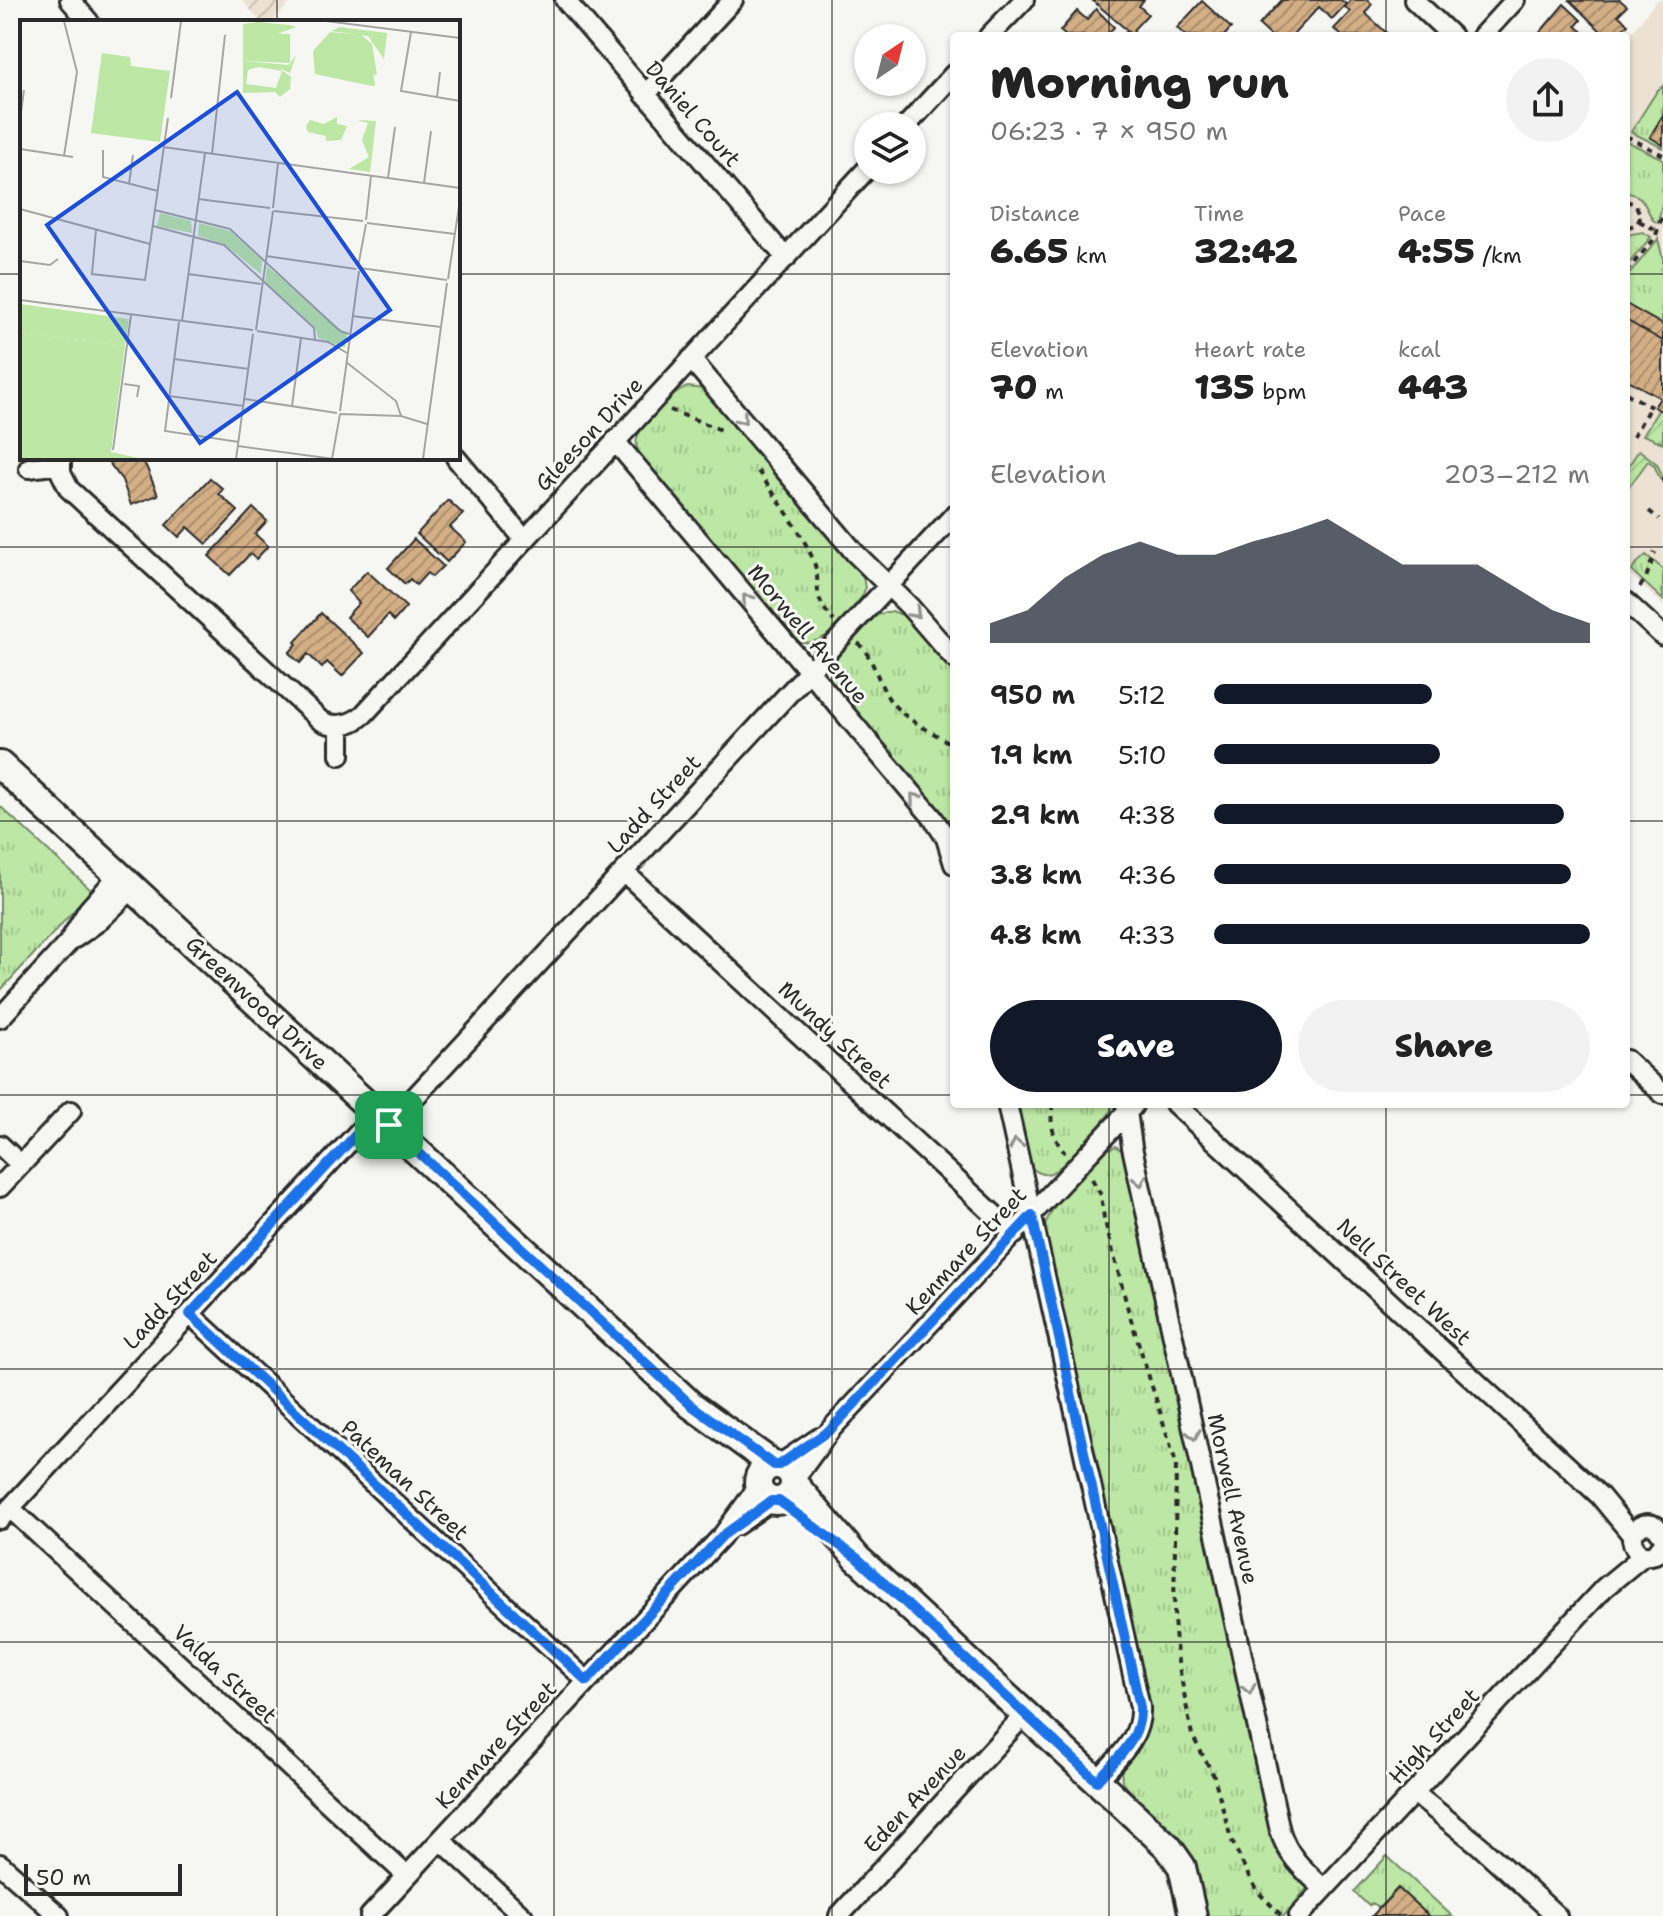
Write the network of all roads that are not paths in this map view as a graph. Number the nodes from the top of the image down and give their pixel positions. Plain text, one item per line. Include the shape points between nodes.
1 (70, 0) edge
2 (565, 0) edge
3 (733, 0) edge
4 (1024, 0) edge
5 (1414, 0) edge
6 (1515, 0) edge
7 (87, 20) edge
8 (995, 29) edge
9 (1448, 32) edge
10 (1486, 32) edge
11 (950, 78) edge
12 (645, 95) junction
13 (919, 112) edge
14 (854, 183) edge
15 (786, 258) junction
16 (691, 359) junction
17 (615, 441) junction
18 (458, 460) edge
19 (61, 461) edge
20 (29, 468) dead end
21 (950, 519) edge
22 (524, 539) junction
23 (888, 586) junction
24 (1632, 596) edge
25 (1663, 636) edge
26 (950, 654) edge
27 (809, 672) junction
28 (340, 725) junction
29 (340, 755) dead end
30 (0, 765) edge
31 (950, 851) edge
32 (624, 872) junction
33 (126, 881) junction
34 (0, 1018) edge
35 (1630, 1064) edge
36 (1663, 1094) edge
37 (1008, 1108) edge
38 (1128, 1108) edge
39 (1129, 1108) edge
40 (1179, 1108) edge
41 (71, 1111) dead end
42 (382, 1119) junction
43 (0, 1145) edge
44 (20, 1164) junction
45 (0, 1187) edge
46 (1032, 1215) junction
47 (1015, 1234) junction
48 (190, 1314) junction
49 (776, 1483) junction
50 (5, 1513) edge
51 (1653, 1539) edge
52 (587, 1681) junction
53 (1025, 1714) junction
54 (1097, 1781) junction
55 (1418, 1788) junction
56 (441, 1840) junction
57 (0, 1864) edge
58 (407, 1876) junction
59 (1324, 1889) junction
60 (59, 1916) edge
61 (370, 1916) edge
62 (523, 1916) edge
63 (839, 1916) edge
64 (1193, 1916) edge
65 (1299, 1916) edge
66 (1557, 1916) edge

1 - 7 street
2 - 12 street, Daniel Court
3 - 12 street
4 - 8 street
5 - 9 street
6 - 10 street
11 - 13 street
12 - 15 street, Daniel Court
14 - 15 street, Gleeson Drive
15 - 16 street, Gleeson Drive
16 - 17 street, Gleeson Drive
16 -> 23 street
17 - 22 street, Gleeson Drive
27 -> 17 street, Morwell Avenue
18 - 22 street
19 - 20 street
19 - 28 street via 69,489 320,720
21 - 23 street, Ladd Street
22 - 28 street, Gleeson Drive via 364,714
23 -> 26 street
23 - 27 street, Ladd Street
24 - 25 street
31 -> 27 street, Morwell Avenue via 933,818
27 - 32 street, Ladd Street
28 - 29 street
30 - 33 street, Greenwood Drive
32 - 42 street, Ladd Street
32 - 47 street, Mundy Street
33 - 34 street via 88,910 69,942
33 - 42 street, Greenwood Drive
35 - 36 street
46 -> 37 street
38 - 46 street, Kenmare Street
39 -> 59 street, Morwell Avenue via 1132,1147 1280,1831 1295,1861
40 - 51 street, Nell Street West
41 - 44 street
42 - 48 street, Ladd Street
42 - 49 street, Greenwood Drive
43 - 44 street
44 - 45 street
46 - 47 street, Kenmare Street
46 - 54 street via 1140,1707 1136,1735
47 - 49 street, Kenmare Street
48 - 50 street, Ladd Street
48 - 52 street, Pateman Street
49 - 52 street, Kenmare Street
49 - 53 street, Greenwood Drive
50 - 58 street, Valda Street
51 - 55 street, High Street
52 - 56 street, Kenmare Street
53 - 54 street, Greenwood Drive
53 - 63 street, Eden Avenue
54 - 64 street, Greenwood Drive via 1175,1855
55 - 59 street, High Street
55 - 66 street
56 - 58 street, Kenmare Street
56 - 62 street
57 - 60 street
58 - 61 street, Kenmare Street
59 - 65 street, High Street

